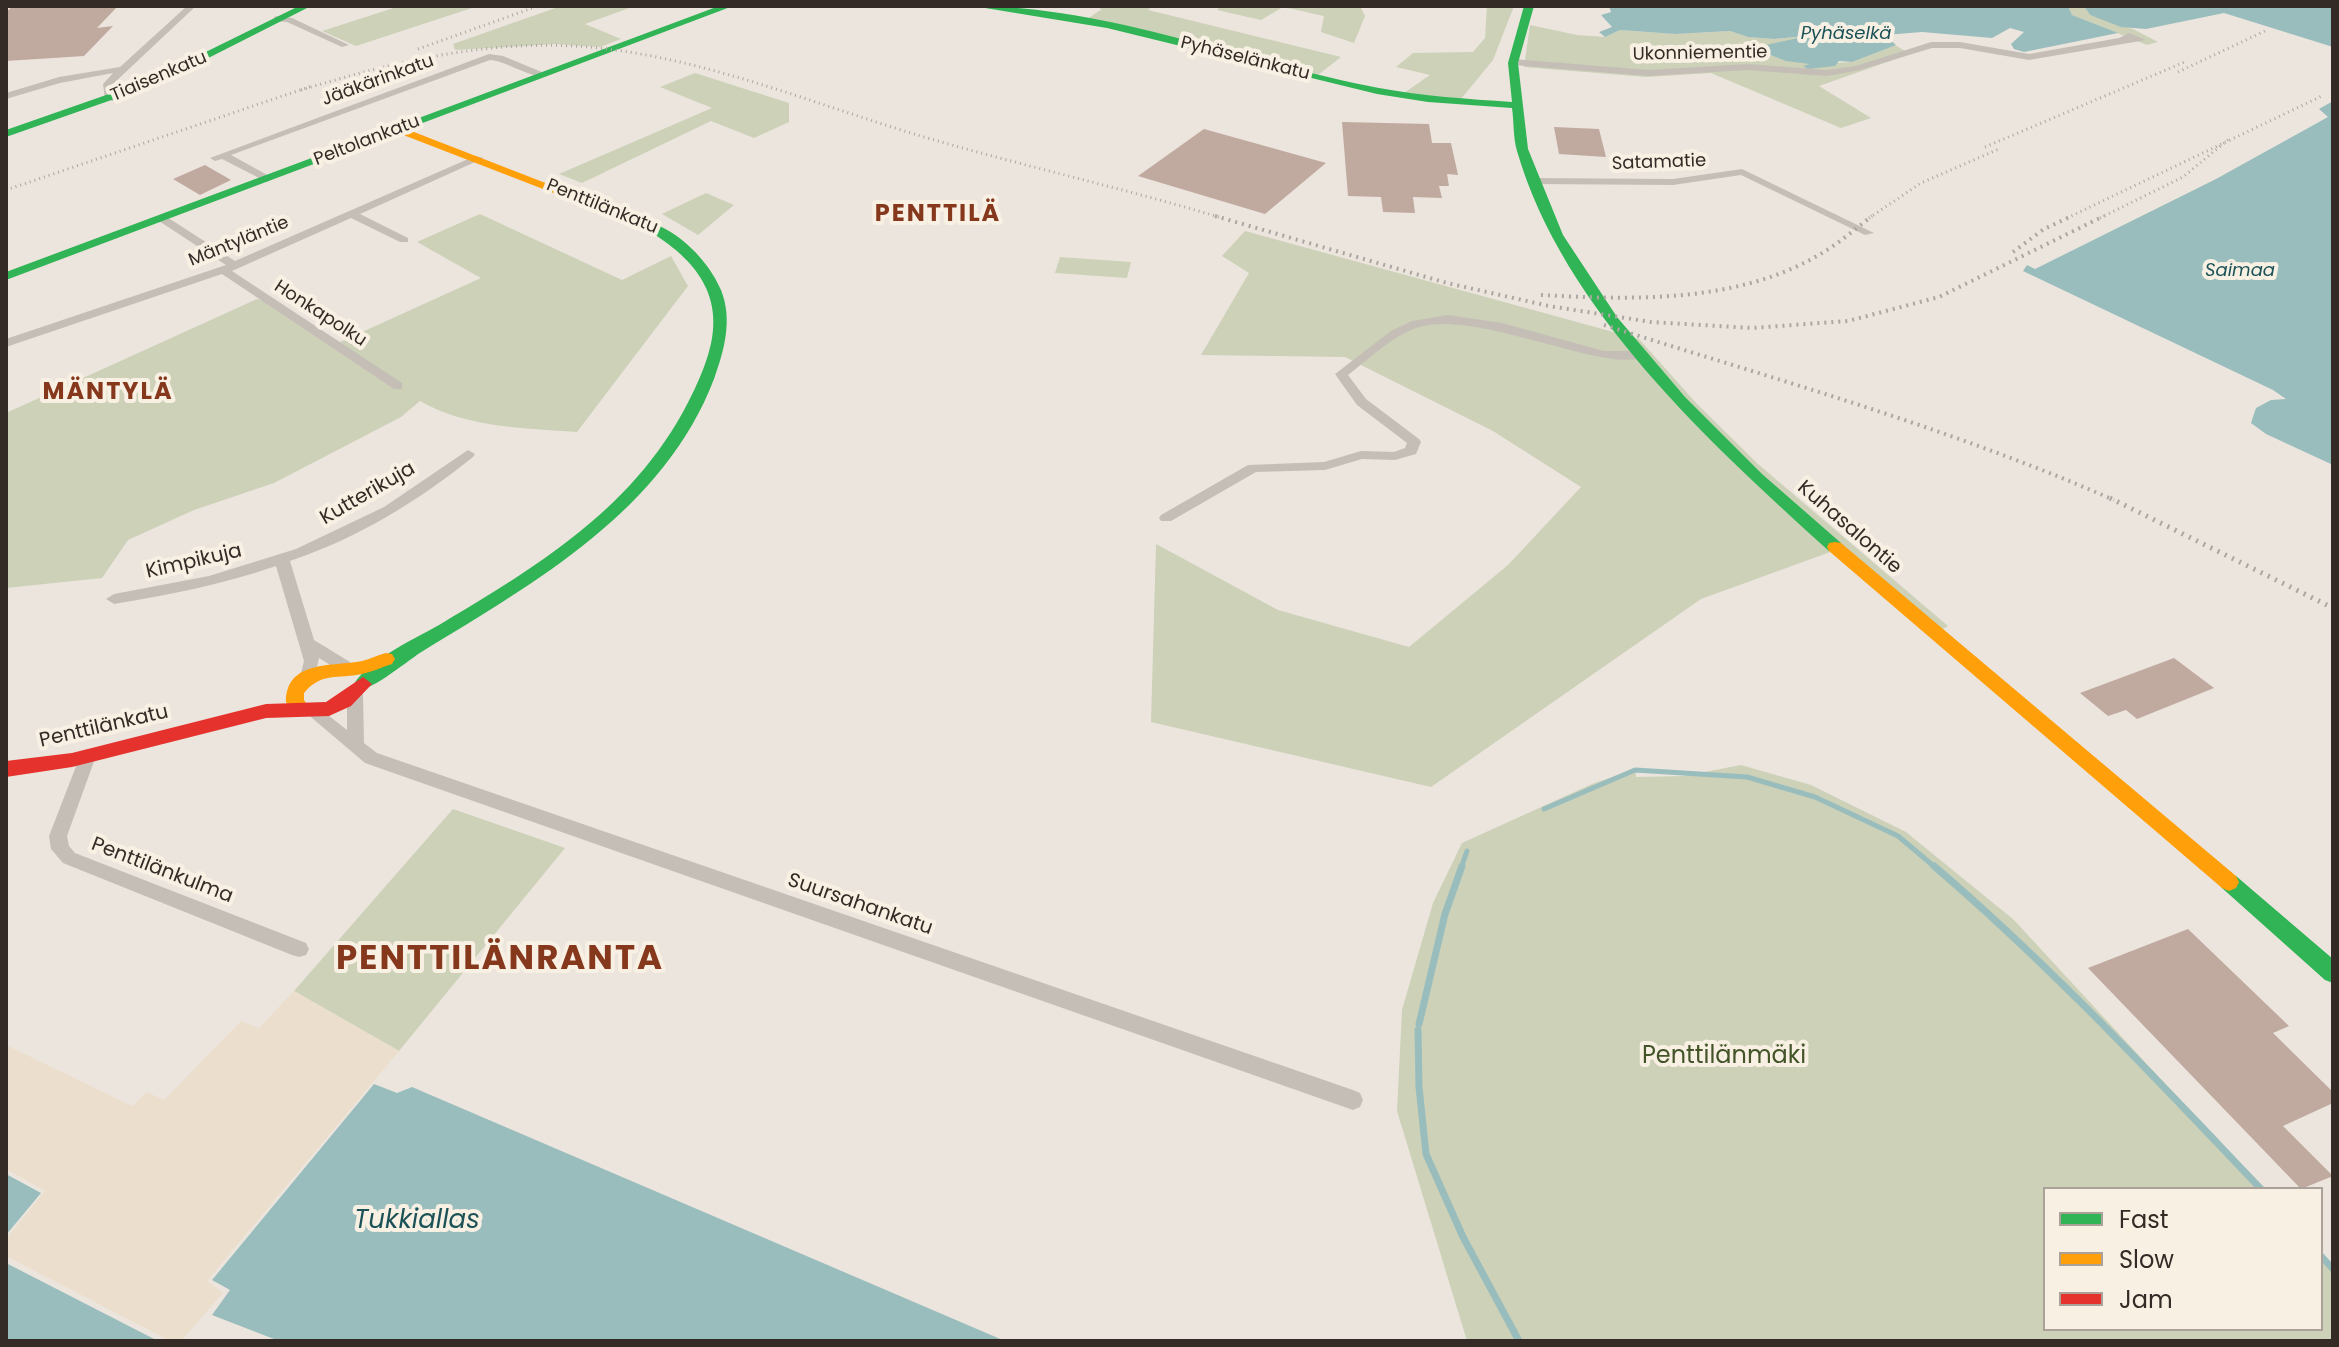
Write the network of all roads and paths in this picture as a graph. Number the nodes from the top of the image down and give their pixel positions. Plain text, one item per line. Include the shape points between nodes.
1 (192, 6) edge
2 (306, 6) edge
3 (728, 6) edge
4 (978, 6) edge
5 (1529, 6) edge
6 (1030, 9) edge
7 (277, 19) junction
8 (2121, 40) dead end
9 (345, 45) dead end
10 (1513, 62) junction
11 (122, 69) junction
12 (544, 75) junction
13 (6, 96) edge
14 (110, 99) junction
15 (1513, 105) junction
16 (397, 129) junction
17 (6, 134) edge
18 (479, 158) junction
19 (267, 179) junction
20 (1532, 181) junction
21 (352, 214) junction
22 (163, 219) junction
23 (1869, 233) dead end
24 (404, 240) dead end
25 (229, 268) junction
26 (6, 276) edge
27 (6, 343) edge
28 (1641, 355) junction
29 (398, 386) dead end
30 (468, 454) dead end
31 (1166, 518) dead end
32 (282, 560) junction
33 (114, 599) dead end
34 (308, 644) junction
35 (354, 678) junction
36 (303, 682) junction
37 (307, 710) junction
38 (211, 723) junction
39 (356, 746) junction
40 (88, 756) junction
41 (6, 769) edge
42 (299, 949) dead end
43 (2333, 973) edge
44 (1353, 1100) dead end

1 - 11 street
2 - 7 street, Tiaisenkatu
3 - 12 street, Peltolankatu
4 - 6 street, Pyhäselänkatu
5 - 10 street, Kuhasalontie
6 - 15 street, Pyhäselänkatu via 1377,91
7 - 9 street
7 - 14 street, Tiaisenkatu via 191,65
8 - 10 street, Ukonniementie via 2029,57 1931,45 1827,73 1747,67 1648,73
10 - 15 street, Kuhasalontie
11 - 13 street
11 - 14 street via 108,84
12 - 16 street, Peltolankatu
12 - 19 street, Jääkärinkatu via 489,57 219,156
14 - 17 street, Tiaisenkatu
15 - 20 street, Kuhasalontie
16 - 18 street, Penttilänkatu
16 - 19 street, Peltolankatu
18 - 21 street, Mäntyläntie
18 - 35 street, Penttilänkatu via 640,221 696,257 713,280 721,305 715,369 688,426 637,490 588,533 524,581 410,651
19 - 22 street, Peltolankatu
20 - 23 street, Satamatie via 1673,182 1742,172
20 - 28 street, Kuhasalontie via 1576,268
21 - 24 street
21 - 25 street, Mäntyläntie
22 - 25 street, Honkapolku
22 - 26 street, Peltolankatu
25 - 27 street, Mäntyläntie
25 - 29 street, Honkapolku
28 - 31 street via 1588,352 1476,322 1416,324 1341,374 1359,401 1414,442 1411,451 1361,455 1325,466 1253,468
28 - 43 street, Kuhasalontie via 1706,427 1827,539
30 - 32 street, Kutterikuja via 377,517
32 - 33 street, Kimpikuja via 193,587
32 - 34 street
34 - 35 street
34 - 36 street via 312,661
35 - 36 street, Penttilänkatu via 329,667
35 - 37 street, Penttilänkatu via 335,707
35 - 39 street
36 - 37 street via 294,697
36 - 38 street, Penttilänkatu via 269,702
37 - 38 street, Penttilänkatu via 268,710
37 - 39 street, Suursahankatu
38 - 40 street, Penttilänkatu
39 - 44 street, Suursahankatu via 371,758
40 - 41 street, Penttilänkatu
40 - 42 street, Penttilänkulma via 58,836 60,849 69,858

